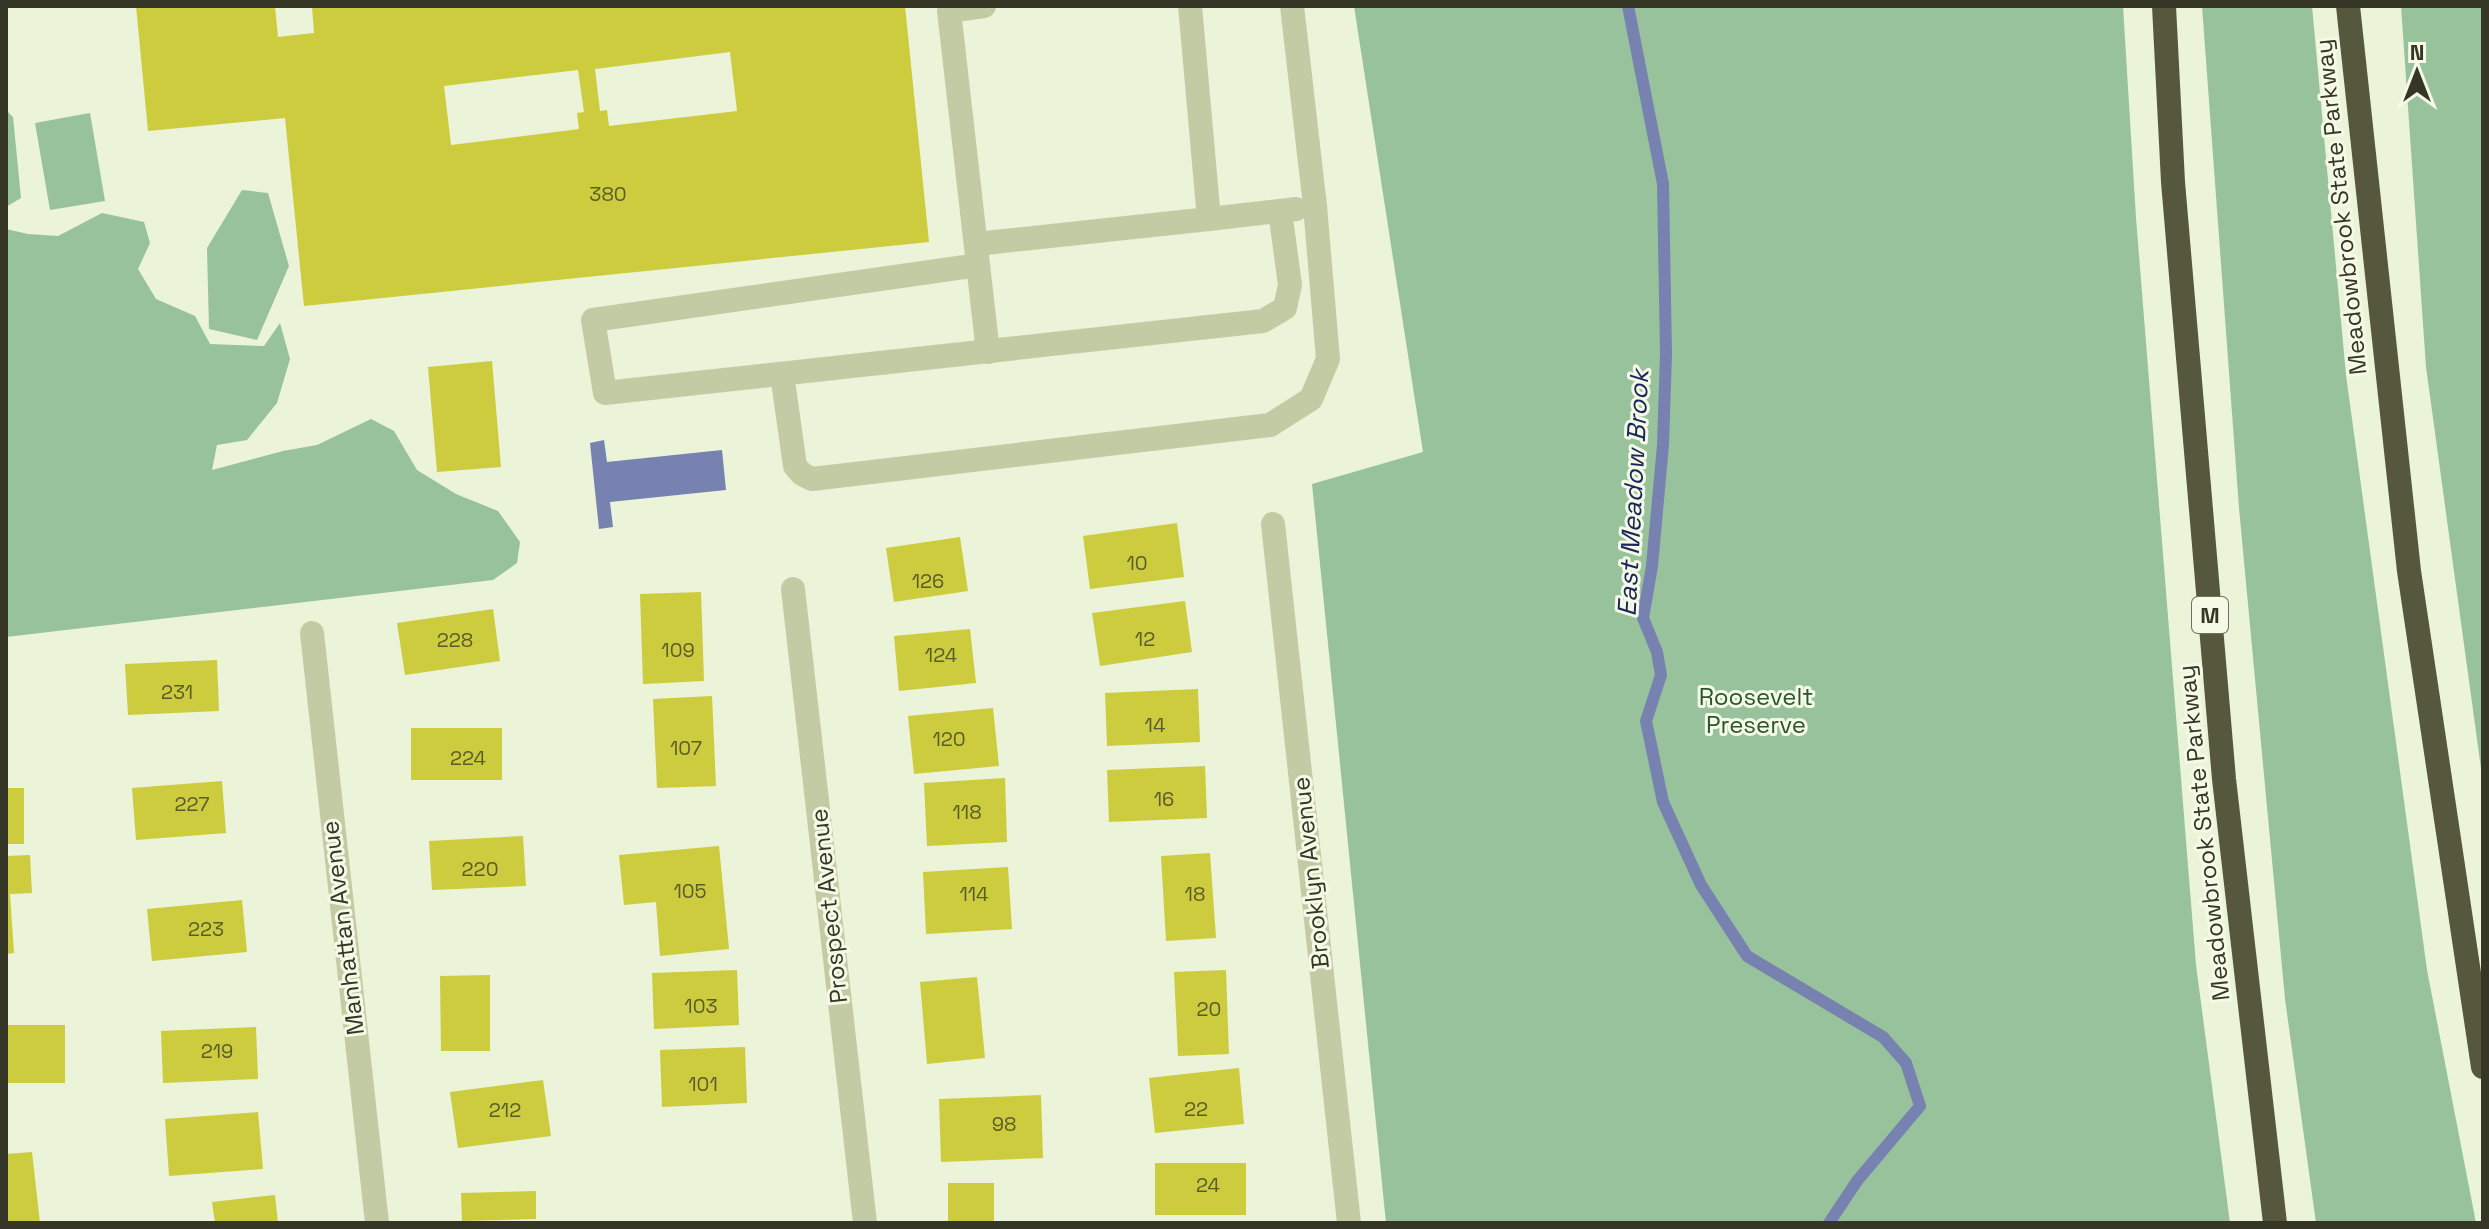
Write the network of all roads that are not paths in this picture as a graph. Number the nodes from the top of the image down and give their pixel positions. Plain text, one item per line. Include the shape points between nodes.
1 (984, 6) edge
2 (1190, 6) edge
3 (1292, 6) edge
4 (2164, 6) edge
5 (2348, 6) edge
6 (1315, 206) junction
7 (1280, 211) junction
8 (1209, 219) junction
9 (977, 254) junction
10 (988, 352) junction
11 (782, 374) junction
12 (1273, 524) dead end
13 (793, 589) dead end
14 (312, 633) dead end
15 (2483, 1067) edge
16 (377, 1223) edge
17 (865, 1223) edge
18 (1349, 1223) edge
19 (2275, 1223) edge

1 - 9 street via 949,11
2 - 8 street
3 - 6 street
4 - 19 highway, Meadowbrook State Parkway / M via 2174,198 2224,779
5 - 15 highway, Meadowbrook State Parkway via 2409,571
6 - 7 street
6 - 11 street via 1328,359 1311,399 1270,425 812,479 795,466
7 - 8 street
7 - 10 street via 1290,285 1285,308 1263,321
8 - 9 street
9 - 10 street
9 - 11 street via 593,320 605,393
10 - 11 street
12 - 18 street, Brooklyn Avenue
13 - 17 street, Prospect Avenue
14 - 16 street, Manhattan Avenue

